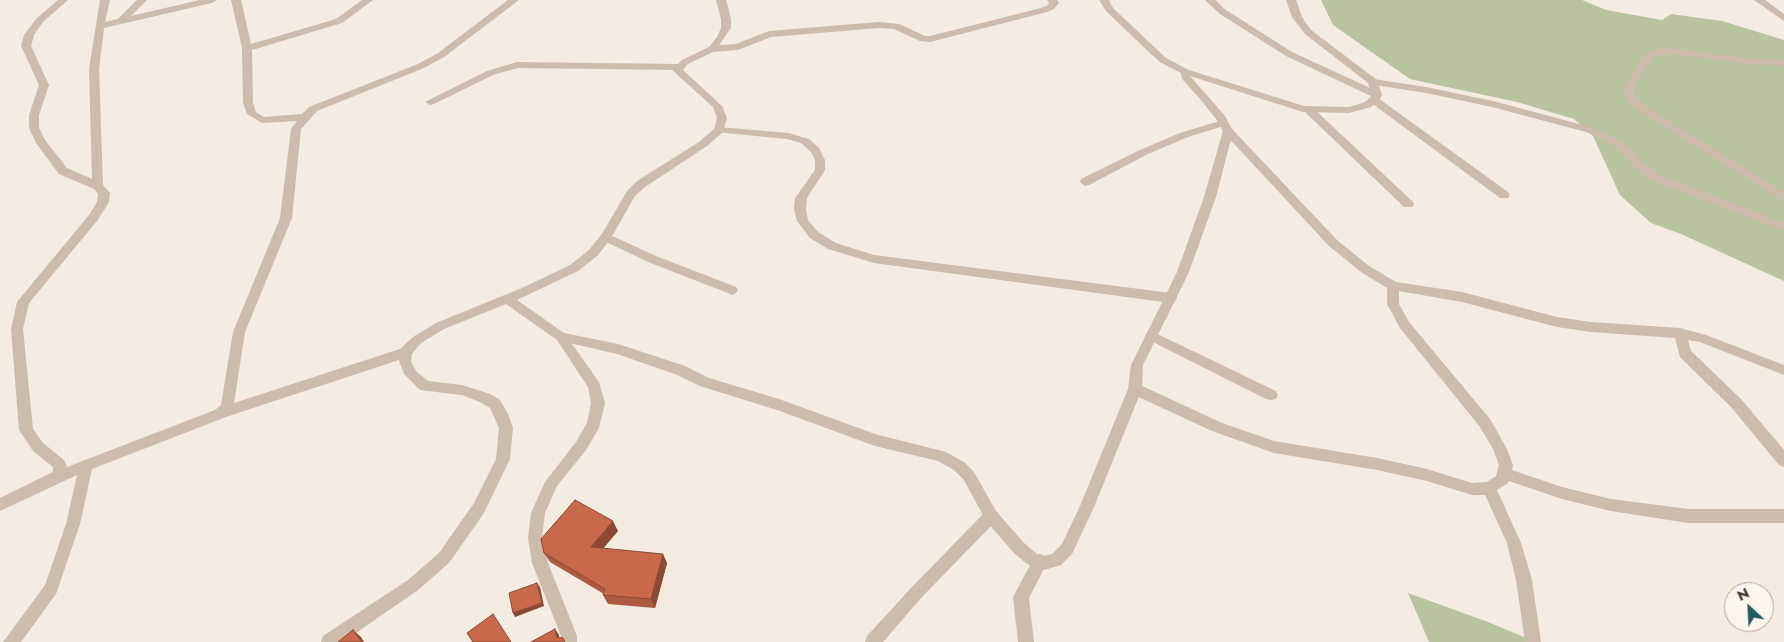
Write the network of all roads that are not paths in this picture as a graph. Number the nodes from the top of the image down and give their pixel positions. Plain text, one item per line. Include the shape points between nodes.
1 (63, 0) edge
2 (106, 0) edge
3 (142, 0) edge
4 (212, 0) edge
5 (236, 0) edge
6 (368, 0) edge
7 (514, 0) edge
8 (721, 0) edge
9 (1052, 0) edge
10 (1104, 0) edge
11 (1210, 0) edge
12 (1291, 0) edge
13 (1759, 0) edge
14 (1784, 18) edge
15 (121, 21) junction
16 (100, 26) junction
17 (247, 48) junction
18 (712, 49) junction
19 (1784, 63) edge
20 (678, 67) junction
21 (1186, 72) junction
22 (1373, 82) junction
23 (1375, 97) junction
24 (430, 102) dead end
25 (1309, 110) junction
26 (305, 116) junction
27 (1225, 127) junction
28 (719, 130) junction
29 (1085, 182) dead end
30 (98, 186) junction
31 (1504, 195) dead end
32 (1784, 198) edge
33 (1408, 204) dead end
34 (1784, 227) edge
35 (606, 237) junction
36 (1392, 286) junction
37 (732, 290) dead end
38 (1170, 298) junction
39 (507, 299) junction
40 (1680, 333) junction
41 (1152, 336) junction
42 (560, 337) junction
43 (406, 352) junction
44 (1784, 370) edge
45 (1135, 389) junction
46 (1272, 395) dead end
47 (221, 413) junction
48 (1784, 461) edge
49 (86, 465) junction
50 (1504, 473) junction
51 (61, 475) junction
52 (1489, 488) junction
53 (0, 505) edge
54 (991, 516) junction
55 (1784, 516) edge
56 (1040, 562) junction
57 (11, 642) edge
58 (329, 642) edge
59 (569, 642) edge
60 (872, 642) edge
61 (1026, 642) edge
62 (1533, 642) edge

1 - 30 street via 40,20 26,46 44,85 34,115 34,128 63,171
2 - 16 street
3 - 15 street
4 - 15 street
5 - 17 street
6 - 17 street via 339,21
7 - 26 street via 441,55 328,102
8 - 18 street via 726,28
9 - 18 street via 1051,7 1044,10 930,39 896,26 879,25 769,34 738,47
10 - 21 street via 1154,52
11 - 23 street via 1288,54
12 - 22 street via 1308,32
13 - 14 street
15 - 16 street
16 - 30 street via 94,90
17 - 26 street via 248,103 252,114 262,120
18 - 20 street
19 - 32 street via 1657,52 1648,56 1630,86 1630,93 1633,101 1644,110
20 - 24 street via 517,65 490,73
20 - 28 street via 679,74 717,106 722,118
21 - 25 street
21 - 27 street via 1185,77
22 - 23 street
22 - 34 street via 1484,102 1590,130 1612,140 1657,178
23 - 25 street via 1367,105 1349,110
23 - 31 street
25 - 33 street
26 - 47 street via 296,129 286,218 239,332 226,408
27 - 29 street via 1184,135
27 - 36 street via 1333,243 1365,270
27 - 38 street via 1210,197 1183,272
28 - 35 street via 630,194
28 - 38 street via 788,136 805,141 815,150 820,170 801,198 800,209 803,221 814,236 832,246 874,259
30 - 51 street via 104,193 103,202 23,302 17,329 26,430 38,447 58,464
35 - 37 street
35 - 39 street via 574,268
36 - 40 street via 1462,298 1557,322
36 - 50 street via 1393,304 1404,324 1485,424 1506,465
38 - 41 street
39 - 42 street
39 - 43 street via 440,326 417,340
40 - 44 street via 1702,338
40 - 48 street via 1686,353 1694,364 1736,403
41 - 45 street via 1137,366
41 - 46 street
42 - 54 street via 618,349 875,440 941,456 969,476
42 - 59 street via 594,386 598,403 590,432 552,482 538,513 535,538 540,563
43 - 47 street
43 - 58 street via 405,361 410,374 425,386 462,390 495,404 506,428 503,459 479,508 444,558 413,585
45 - 52 street via 1216,427 1274,447 1385,466 1472,489
45 - 56 street via 1067,548 1056,560
47 - 49 street
49 - 51 street
49 - 57 street via 73,524 50,589
50 - 52 street via 1502,480
50 - 55 street via 1562,493 1611,505 1688,516
51 - 53 street
52 - 62 street via 1514,543 1524,580
54 - 56 street via 1018,548 1032,560
54 - 60 street
56 - 61 street via 1021,597

